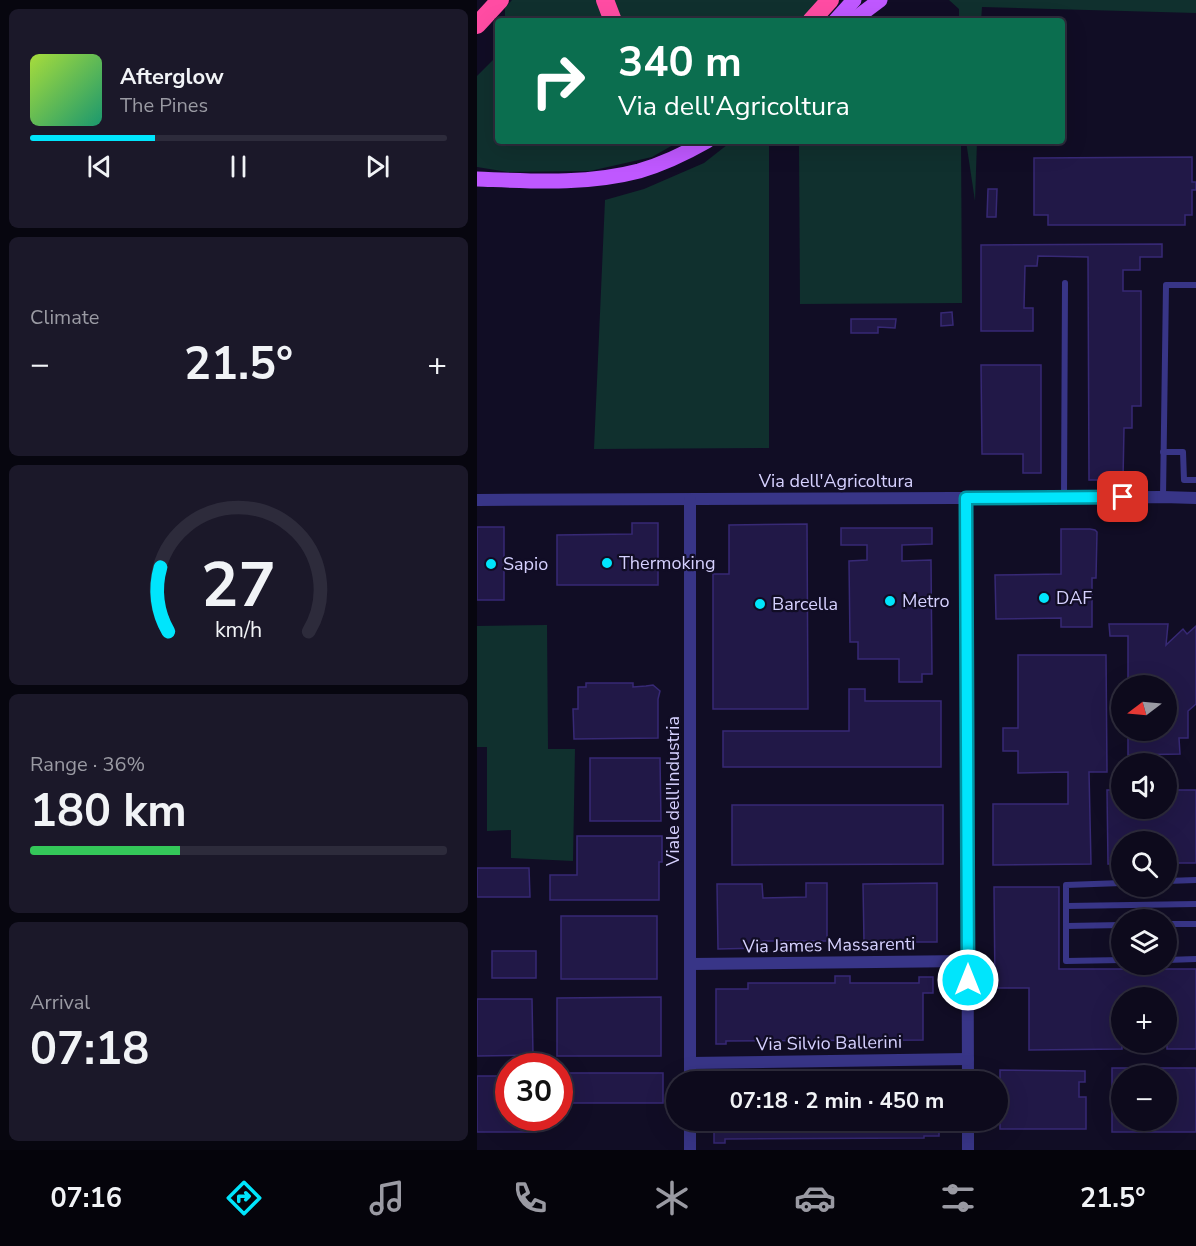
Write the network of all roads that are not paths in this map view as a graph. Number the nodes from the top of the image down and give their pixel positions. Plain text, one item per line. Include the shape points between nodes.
1 (490, 0) edge
2 (500, 0) edge
3 (605, 0) edge
4 (829, 0) edge
5 (853, 0) edge
6 (864, 0) edge
7 (880, 0) edge
8 (477, 14) edge
9 (612, 18) edge
10 (814, 18) edge
11 (838, 18) edge
12 (845, 18) edge
13 (856, 18) edge
14 (477, 25) edge
15 (701, 144) edge
16 (477, 179) edge
17 (1065, 283) dead end
18 (1196, 285) edge
19 (1164, 452) junction
20 (1196, 480) edge
21 (1163, 497) junction
22 (966, 498) junction
23 (1064, 498) junction
24 (1196, 498) edge
25 (477, 500) edge
26 (690, 500) junction
27 (1196, 880) edge
28 (1177, 881) edge
29 (1111, 883) edge
30 (1196, 904) edge
31 (1066, 906) junction
32 (1177, 924) edge
33 (1196, 924) edge
34 (1111, 925) edge
35 (1066, 926) junction
36 (1196, 959) edge
37 (1111, 960) edge
38 (1177, 960) edge
39 (967, 961) junction
40 (690, 964) junction
41 (968, 1059) junction
42 (690, 1063) junction
43 (690, 1071) edge
44 (968, 1071) edge
45 (690, 1131) edge
46 (968, 1131) edge
47 (690, 1150) edge
48 (968, 1150) edge

1 - 8 highway
2 - 14 highway
3 - 9 highway
4 - 10 highway
5 - 11 main road
6 - 12 main road
7 - 13 main road
15 - 16 main road via 652,166 605,178
17 - 23 lane
18 - 19 lane via 1166,285
19 - 20 lane via 1183,452 1184,480
19 - 21 lane
21 - 23 street, Via dell'Agricoltura
21 - 24 street, Via dell'Agricoltura
22 - 23 street, Via dell'Agricoltura
22 - 26 street, Via dell'Agricoltura
22 - 39 street
25 - 26 street, Via dell'Agricoltura
26 - 40 street, Viale dell'Industria
27 - 28 lane
29 - 31 lane via 1066,885
30 - 31 lane
31 - 35 lane
32 - 33 lane
34 - 35 lane
35 - 37 lane via 1066,961
36 - 38 lane
39 - 40 street, Via James Massarenti
39 - 41 street
40 - 42 street, Viale dell'Industria
41 - 42 street, Via Silvio Ballerini
41 - 44 street
42 - 43 street, Viale dell'Industria
45 - 47 street
46 - 48 street

